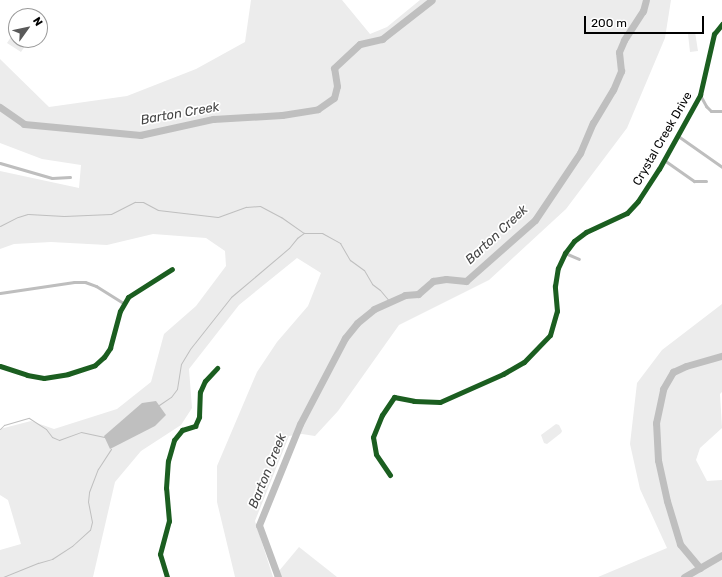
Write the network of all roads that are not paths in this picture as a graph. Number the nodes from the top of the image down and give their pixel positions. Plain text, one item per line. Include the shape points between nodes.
1 (722, 24) edge
2 (700, 95) junction
3 (722, 111) edge
4 (678, 136) junction
5 (664, 160) junction
6 (0, 163) edge
7 (722, 166) edge
8 (70, 177) dead end
9 (706, 181) dead end
10 (565, 253) junction
11 (579, 259) dead end
12 (172, 269) dead end
13 (0, 293) edge
14 (123, 303) junction
15 (0, 366) edge
16 (217, 368) dead end
17 (390, 475) dead end
18 (167, 577) edge

1 - 2 street, Crystal Creek Drive via 714,34
2 - 3 street via 712,111
2 - 4 street, Crystal Creek Drive
4 - 5 street, Crystal Creek Drive
4 - 7 street
5 - 9 street via 694,181
5 - 10 street, Crystal Creek Drive via 638,202 627,213 586,232 574,241
6 - 8 street via 52,178
10 - 11 street
10 - 17 street, Crystal Creek Drive via 558,268 557,311 552,331 524,362 440,402 394,398 382,415 373,437 376,454
12 - 14 street via 134,291
13 - 14 street via 85,282
14 - 15 street via 110,348 95,365 73,373 44,378
16 - 18 street via 205,381 200,392 199,417 195,426 182,430 174,440 168,461 166,488 169,521 160,554

